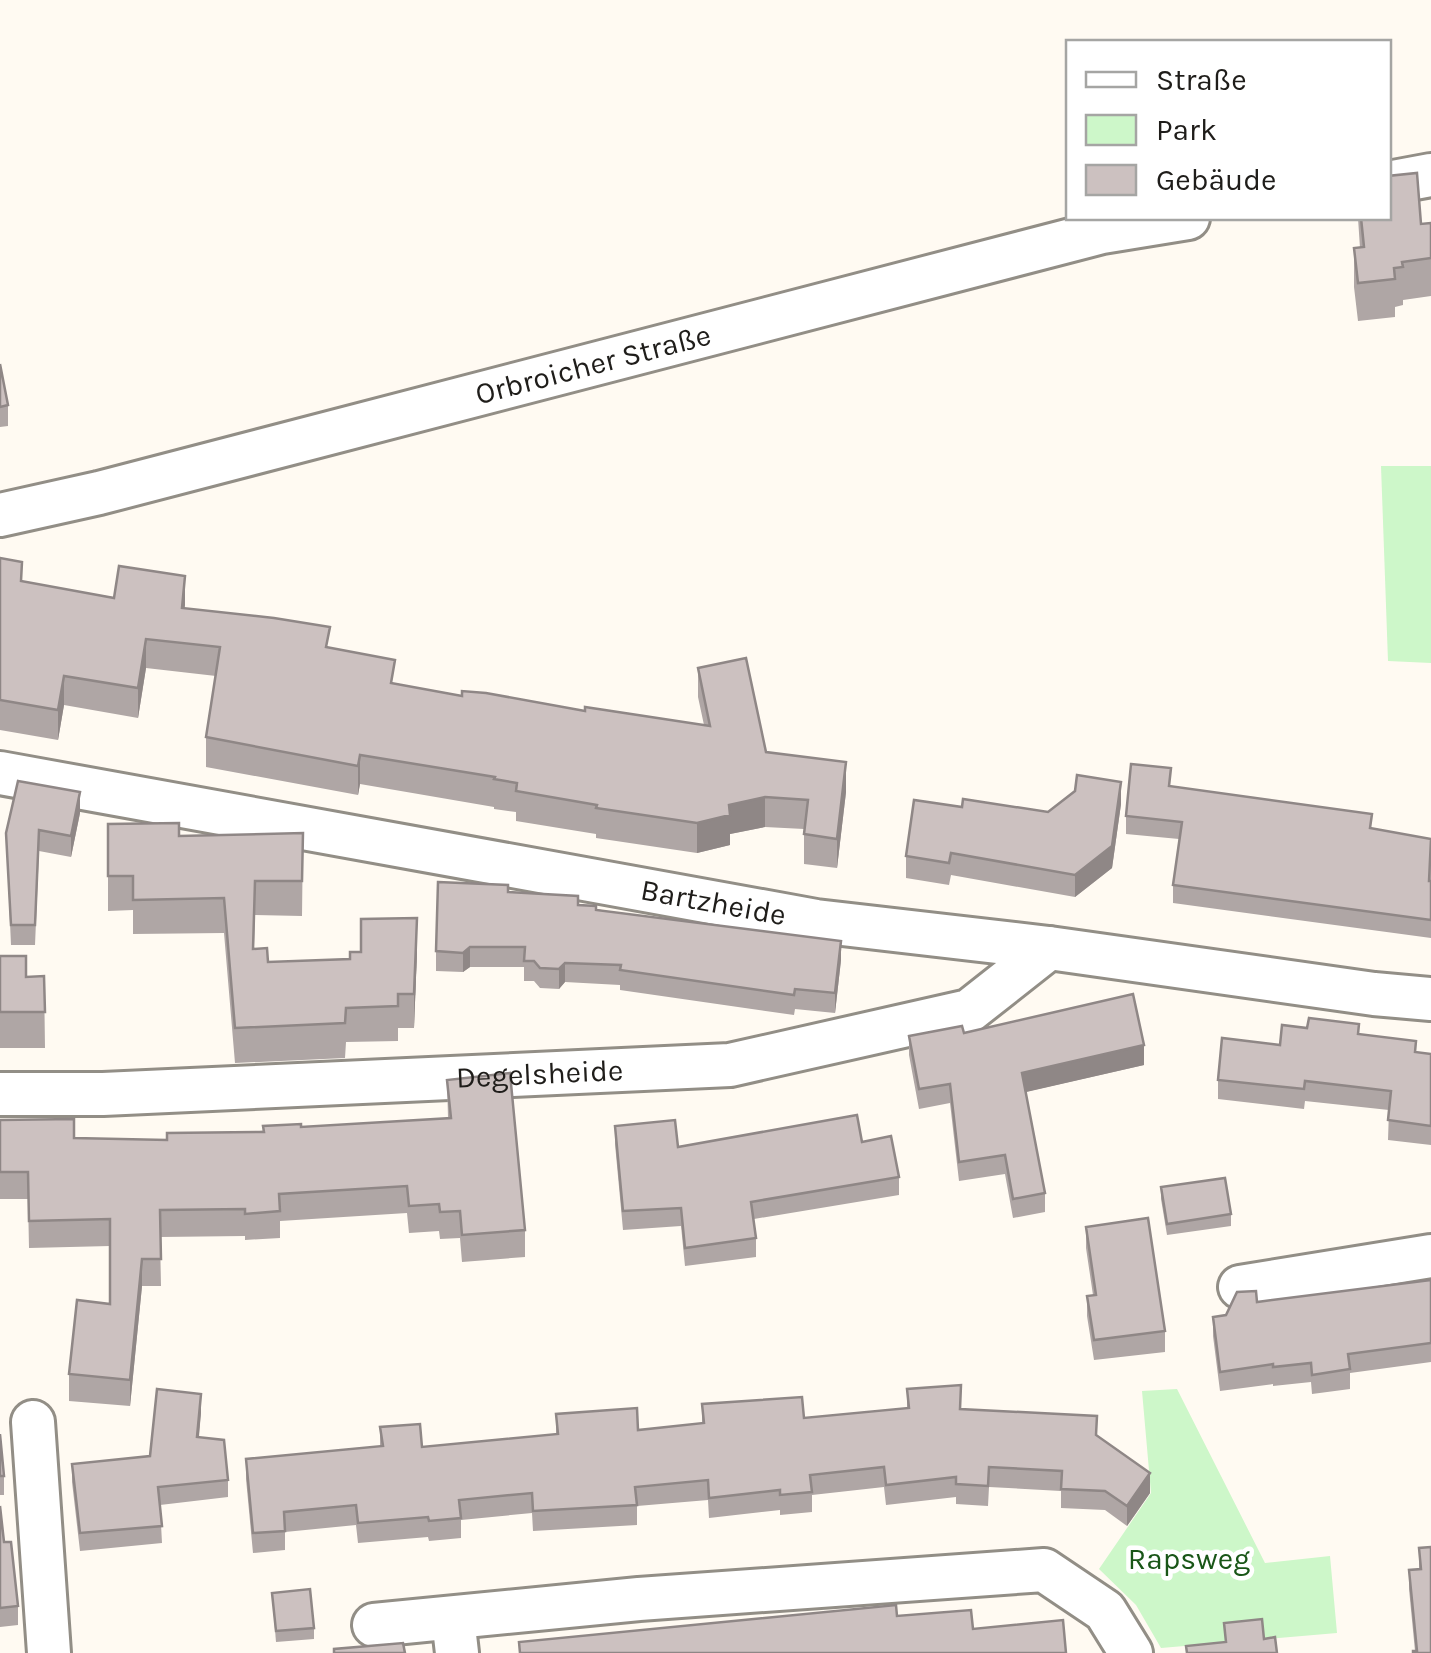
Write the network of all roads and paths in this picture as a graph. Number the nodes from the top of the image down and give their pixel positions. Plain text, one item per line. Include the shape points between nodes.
1 (1431, 176) edge
2 (1391, 183) edge
3 (1176, 220) edge
4 (0, 514) edge
5 (0, 773) edge
6 (1049, 948) junction
7 (1431, 999) edge
8 (0, 1094) edge
9 (1431, 1256) edge
10 (1240, 1286) dead end
11 (33, 1422) dead end
12 (374, 1626) dead end
13 (455, 1635) edge
14 (49, 1653) edge
15 (1131, 1653) edge

1 - 2 street
3 - 4 street, Orbroicher Straße via 1102,232
5 - 6 street, Bartzheide via 816,921
6 - 7 street, Bartzheide
6 - 8 street, Degelsheide via 968,1012 730,1065
9 - 10 street
11 - 14 street
12 - 13 street
13 - 15 street via 639,1599 1044,1570 1105,1610

